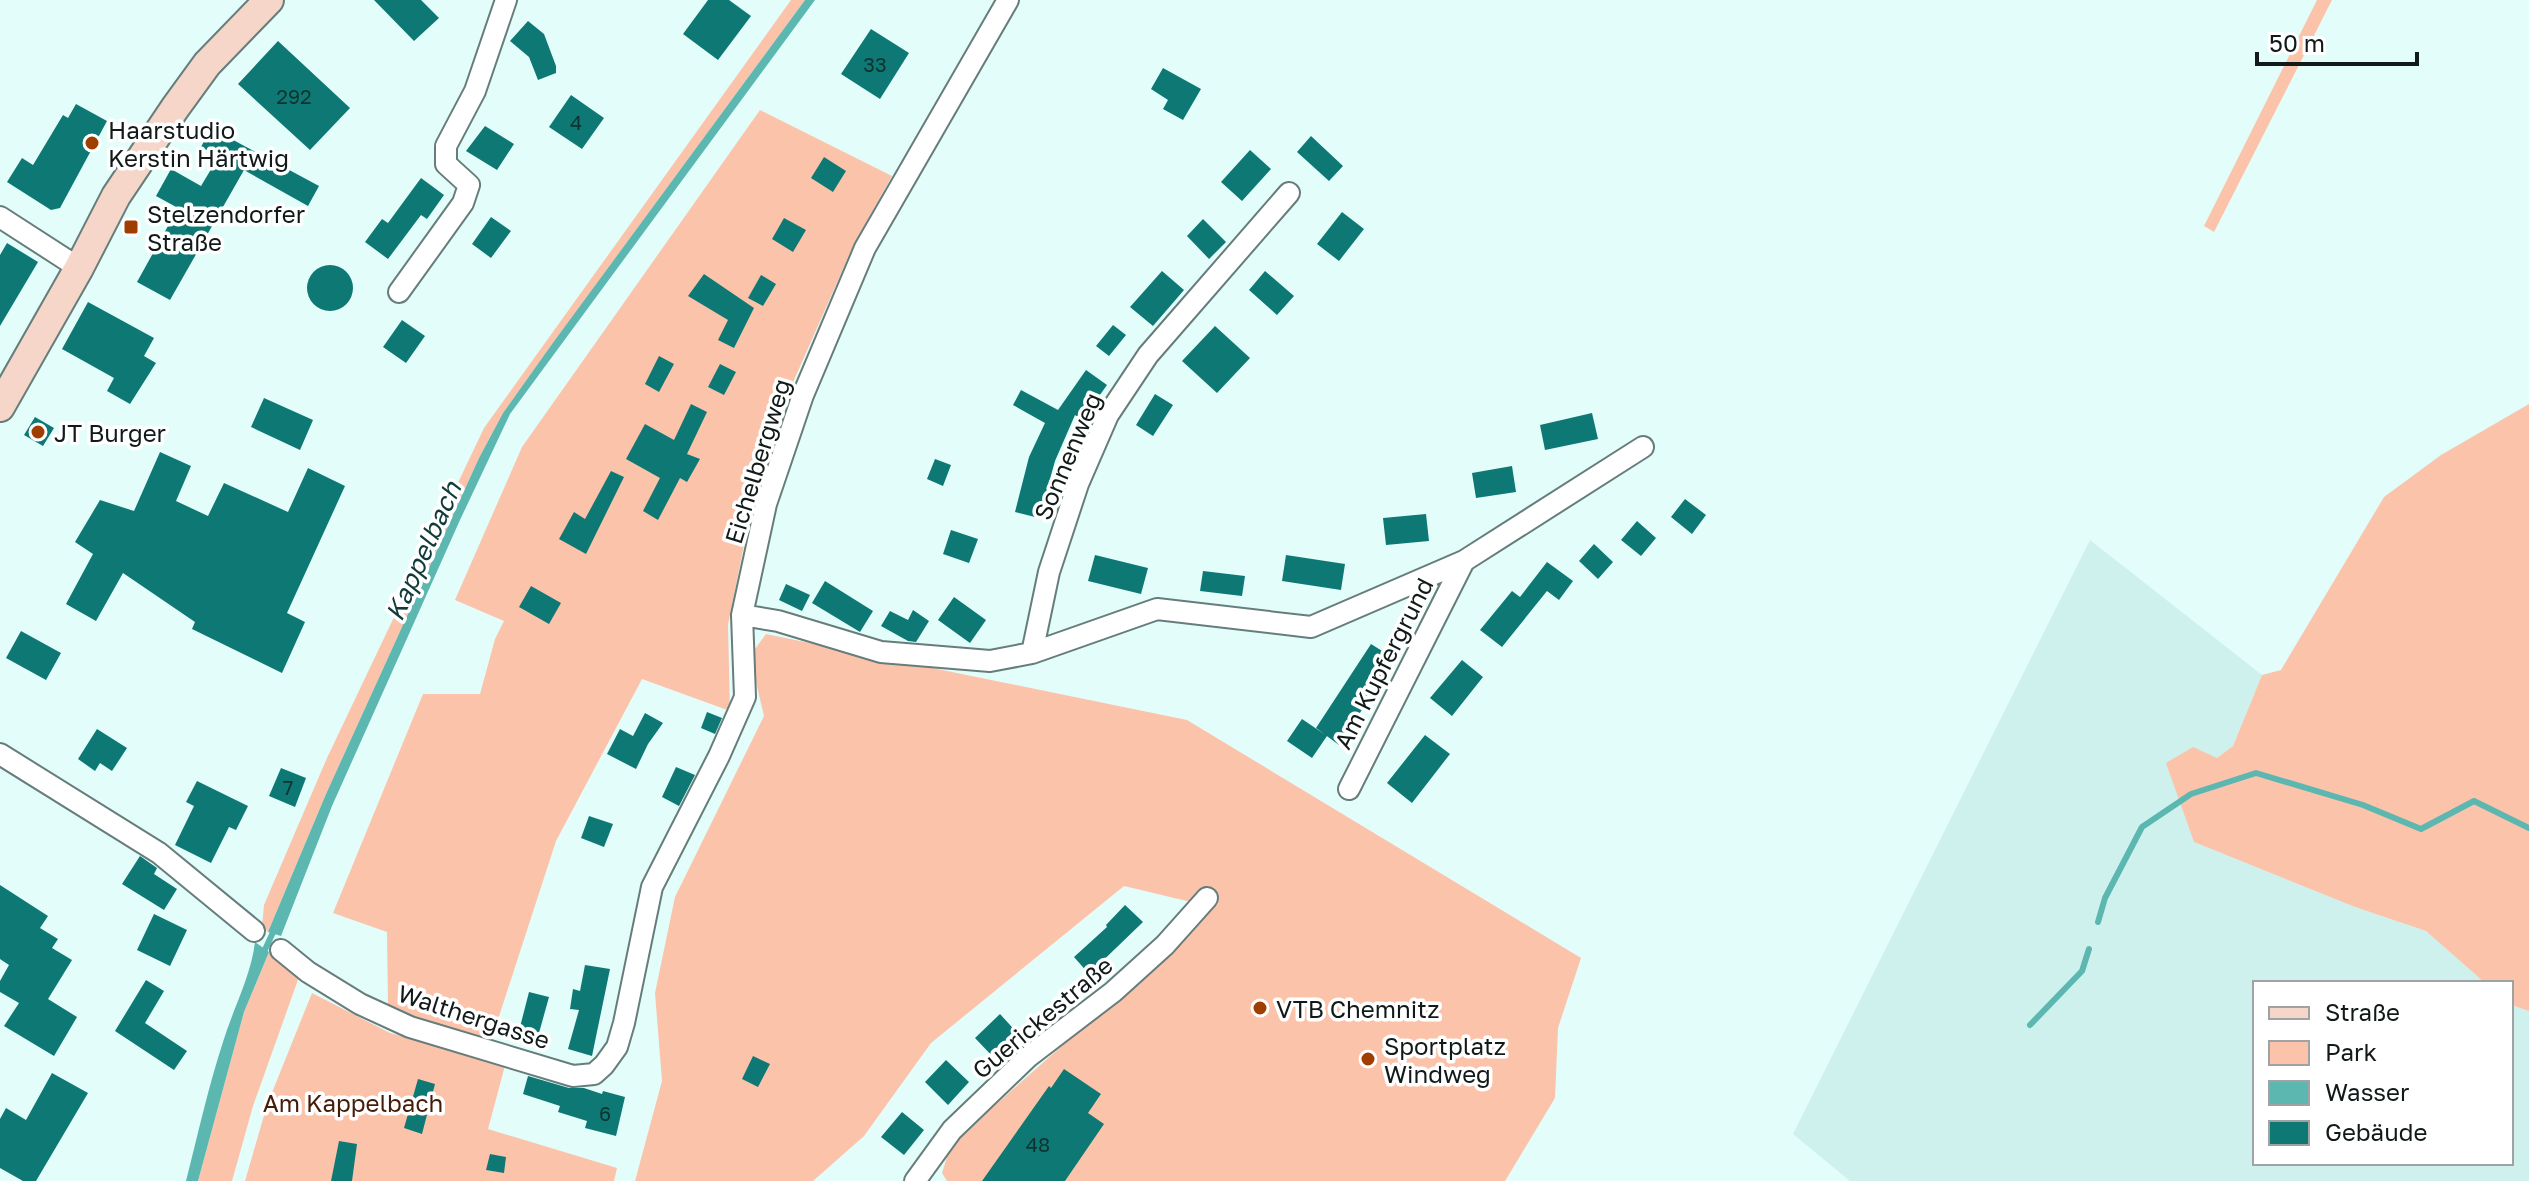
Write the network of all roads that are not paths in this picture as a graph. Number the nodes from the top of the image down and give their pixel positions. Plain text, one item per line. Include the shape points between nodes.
1 (269, 0) edge
2 (506, 0) edge
3 (1008, 0) edge
4 (1289, 193) dead end
5 (0, 217) edge
6 (79, 268) junction
7 (399, 292) dead end
8 (0, 407) edge
9 (1643, 447) dead end
10 (1464, 561) junction
11 (742, 615) junction
12 (1032, 653) junction
13 (0, 754) edge
14 (1349, 789) dead end
15 (1207, 898) dead end
16 (254, 931) dead end
17 (281, 950) dead end
18 (573, 1076) joint
19 (915, 1181) edge

1 - 6 main road via 207,64 175,108 116,196
2 - 7 street via 475,91 446,146 446,164 469,185 463,203
3 - 11 street, Eichelbergweg via 859,262 803,395 766,504
4 - 12 street, Sonnenweg via 1148,355 1108,415 1049,572
5 - 6 street
6 - 8 main road
9 - 10 street, Am Kupfergrund
10 - 12 street, Am Kupfergrund via 1311,627 1157,609
10 - 14 street, Am Kupfergrund
11 - 12 street, Am Kupfergrund via 881,652 990,661
11 - 18 street, Eichelbergweg via 745,697 652,887 617,1047 594,1074
13 - 16 street via 159,853
15 - 19 street, Guerickestraße via 1124,983 1028,1057 952,1130
17 - 18 street, Walthergasse via 360,1004 410,1027

